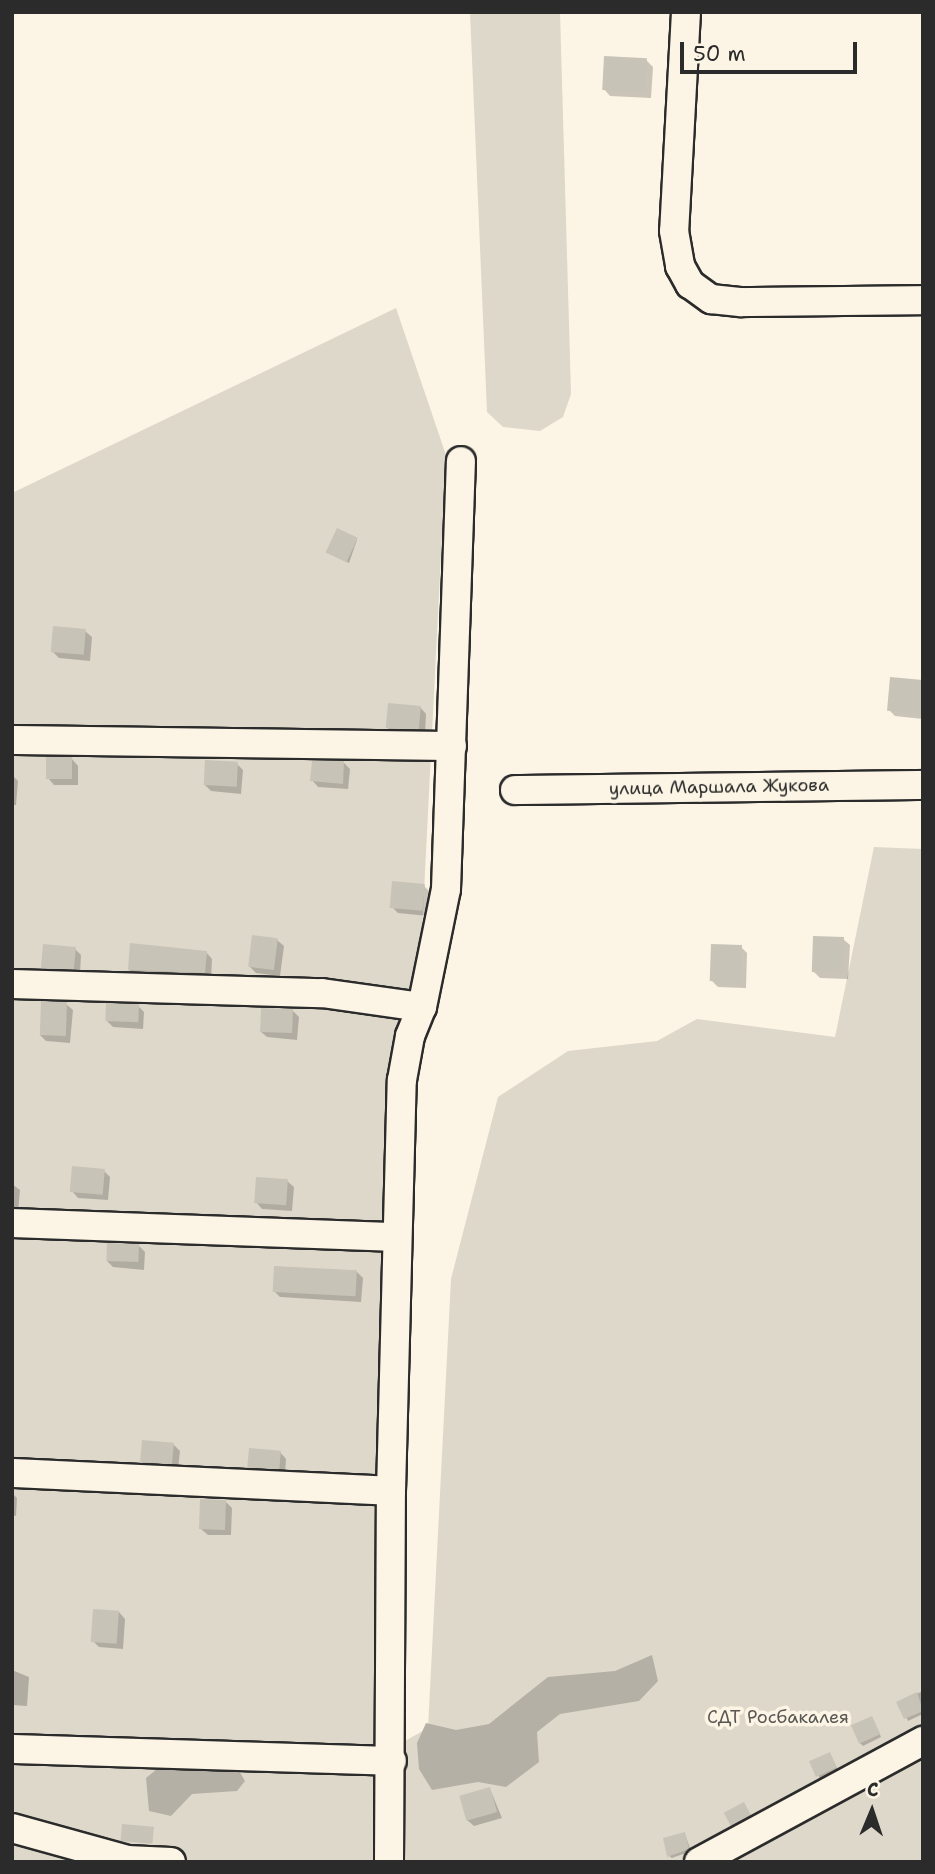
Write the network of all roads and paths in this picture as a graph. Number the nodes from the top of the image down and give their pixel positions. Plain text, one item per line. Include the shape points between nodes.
1 (686, 12) edge
2 (923, 300) edge
3 (461, 461) dead end
4 (12, 740) edge
5 (452, 746) junction
6 (923, 785) edge
7 (515, 790) dead end
8 (12, 984) edge
9 (422, 1007) junction
10 (12, 1223) edge
11 (397, 1237) junction
12 (12, 1473) edge
13 (391, 1491) junction
14 (923, 1741) edge
15 (12, 1749) edge
16 (392, 1761) junction
17 (12, 1828) edge
18 (138, 1861) edge
19 (172, 1862) edge
20 (389, 1862) edge
21 (699, 1862) edge

1 - 2 street via 674,231 680,266 690,284 711,299 742,302
3 - 5 street
4 - 5 street
5 - 9 street via 446,889
6 - 7 street, улица Маршала Жукова
8 - 9 street via 322,993
9 - 11 street via 410,1036 402,1080
10 - 11 street
11 - 13 street
12 - 13 street
13 - 16 street
14 - 21 street
15 - 16 street
16 - 20 street
17 - 18 street
18 - 19 street

